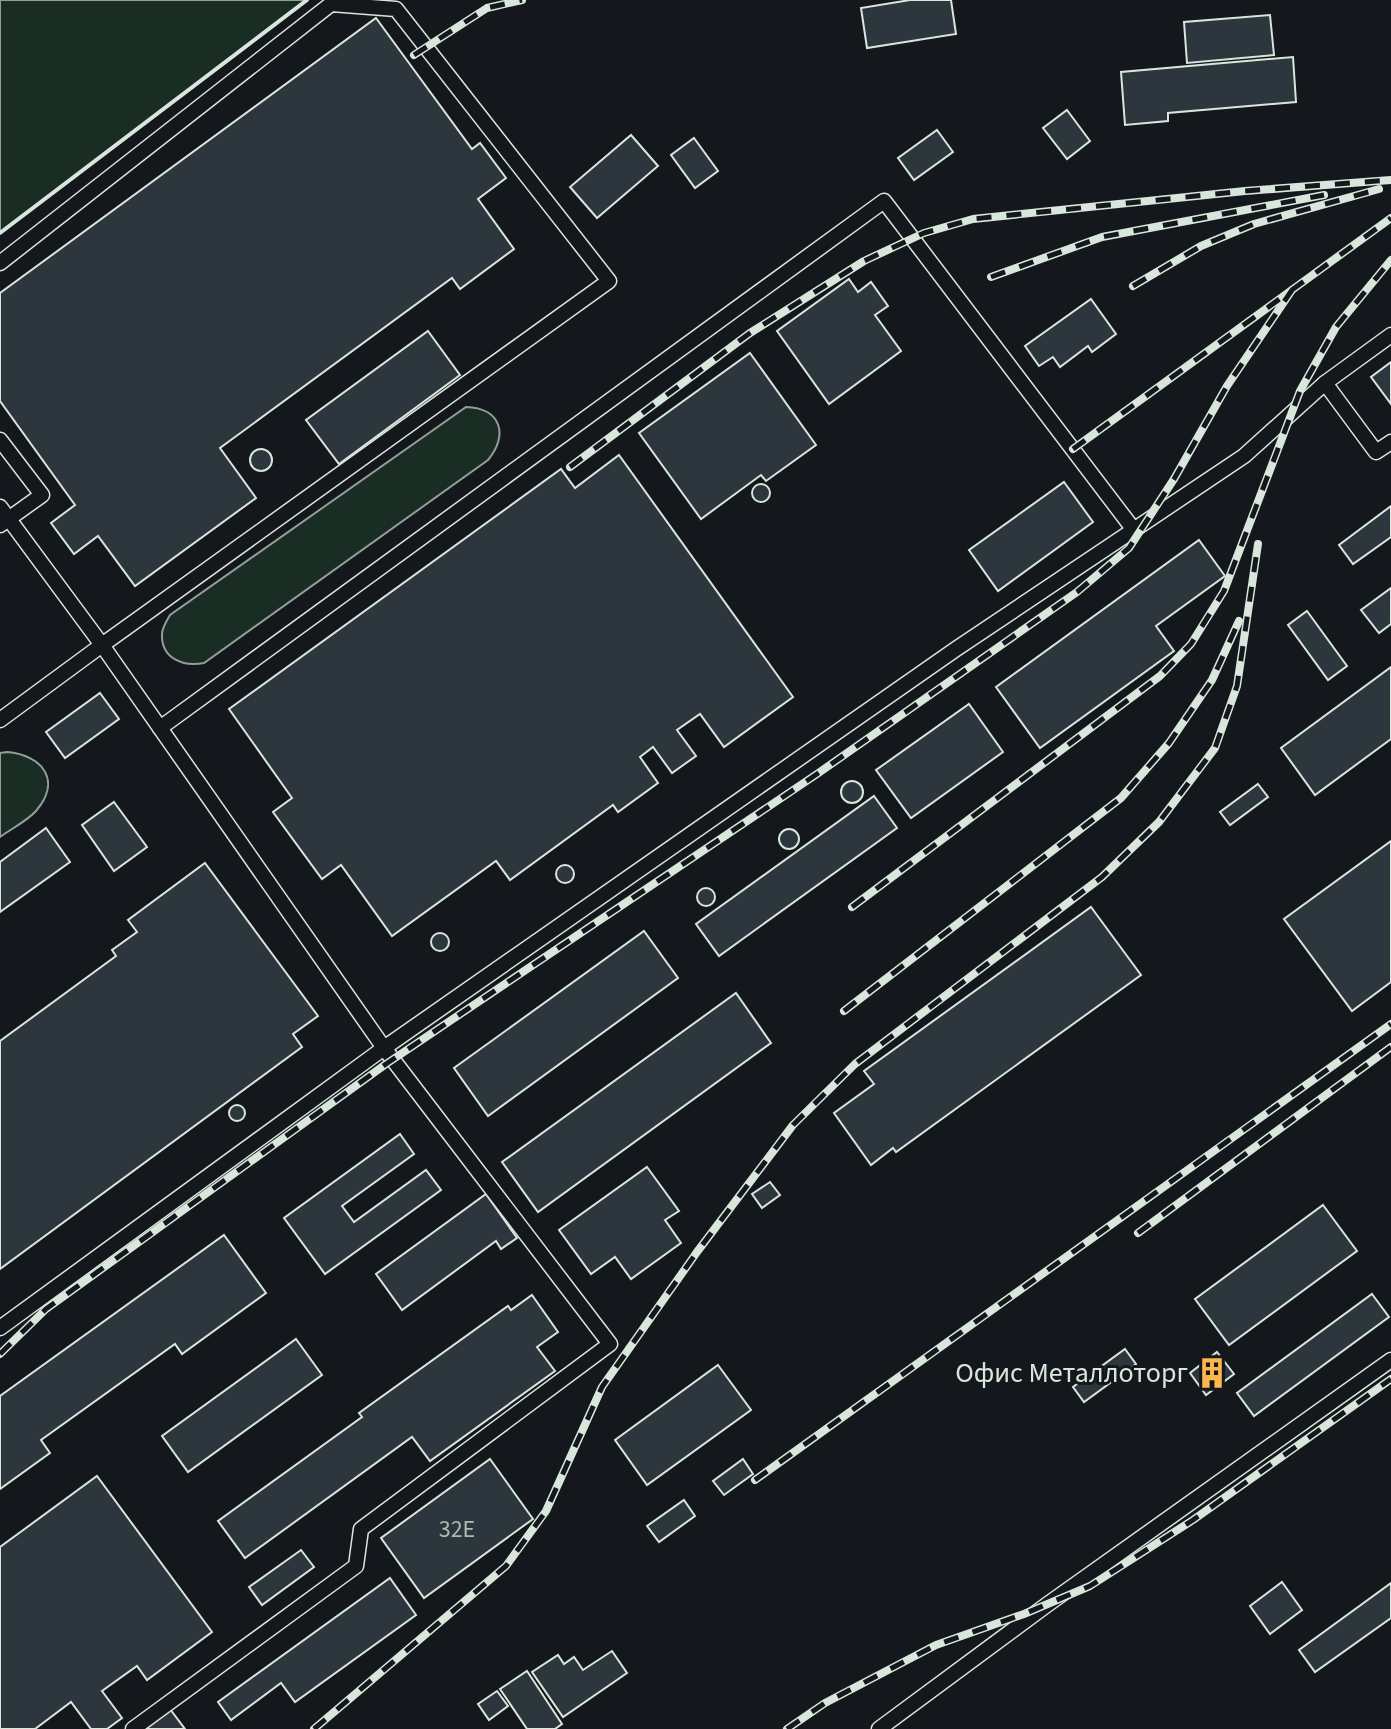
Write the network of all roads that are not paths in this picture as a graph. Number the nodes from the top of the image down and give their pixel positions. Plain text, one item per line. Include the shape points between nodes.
1 (0, 263) edge
2 (1391, 335) edge
3 (1325, 383) junction
4 (0, 440) edge
5 (1391, 442) edge
6 (3, 517) edge
7 (1134, 530) junction
8 (102, 645) junction
9 (0, 720) edge
10 (160, 728) junction
11 (384, 1048) junction
12 (0, 1328) edge
13 (1391, 1360) edge
14 (133, 1729) edge
15 (879, 1729) edge

1 - 8 street via 331,4 396,9 609,281
2 - 3 street
3 - 5 street via 1376,452
3 - 7 street via 1244,456
4 - 6 street via 42,495
6 - 8 street
7 - 10 street via 884,201
7 - 11 street
8 - 9 street
8 - 10 street
10 - 11 street
11 - 12 street
11 - 14 street via 610,1344 361,1529 356,1566
13 - 15 street

